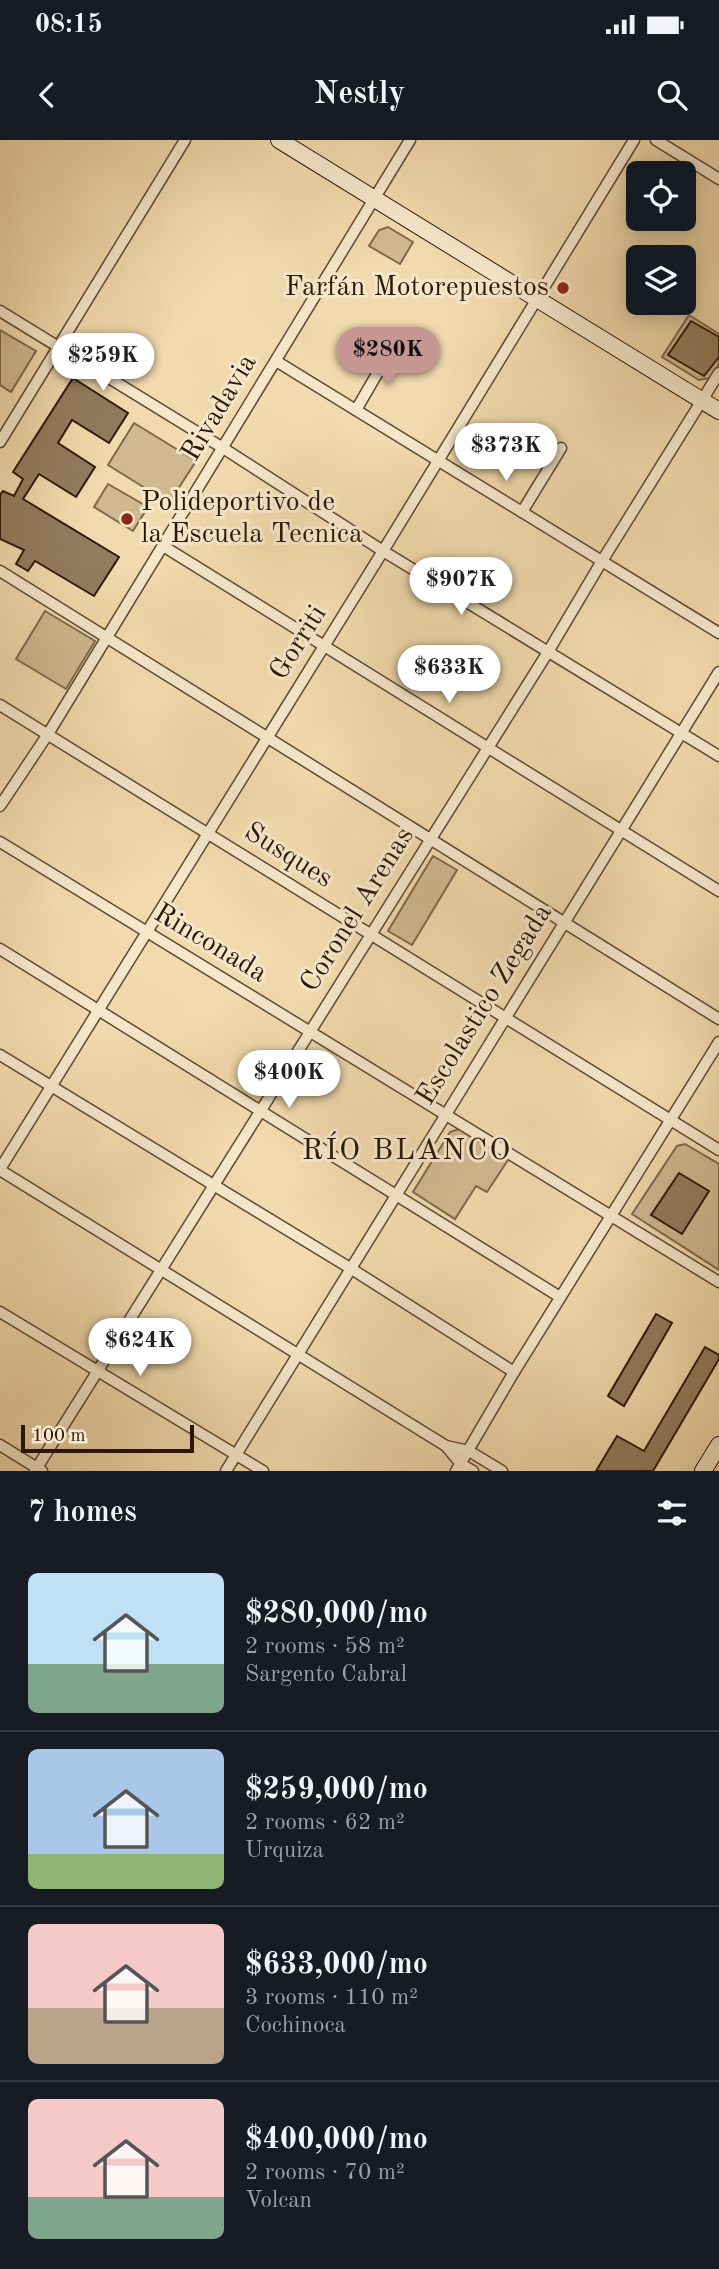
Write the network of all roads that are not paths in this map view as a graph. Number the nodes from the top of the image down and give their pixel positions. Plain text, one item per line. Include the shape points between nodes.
1 (185, 140) edge
2 (279, 140) edge
3 (410, 140) edge
4 (634, 140) edge
5 (656, 140) edge
6 (719, 179) edge
7 (374, 199) junction
8 (537, 299) junction
9 (0, 311) edge
10 (58, 347) junction
11 (392, 348) dead end
12 (276, 361) junction
13 (719, 373) edge
14 (702, 401) junction
15 (356, 410) junction
16 (719, 411) edge
17 (0, 442) edge
18 (223, 448) junction
19 (561, 448) dead end
20 (438, 460) junction
21 (522, 512) junction
22 (163, 546) junction
23 (383, 551) junction
24 (602, 561) junction
25 (0, 571) edge
26 (719, 633) edge
27 (107, 637) junction
28 (324, 646) junction
29 (548, 652) junction
30 (719, 671) edge
31 (0, 705) edge
32 (680, 732) junction
33 (48, 734) junction
34 (268, 737) junction
35 (487, 747) junction
36 (719, 756) edge
37 (0, 806) edge
38 (620, 829) junction
39 (208, 833) junction
40 (430, 839) junction
41 (0, 842) edge
42 (719, 891) edge
43 (563, 922) junction
44 (147, 932) junction
45 (370, 934) junction
46 (0, 949) edge
47 (98, 1010) junction
48 (505, 1017) junction
49 (719, 1019) edge
50 (309, 1031) junction
51 (719, 1042) edge
52 (0, 1055) edge
53 (52, 1086) junction
54 (260, 1111) junction
55 (444, 1114) junction
56 (671, 1120) junction
57 (719, 1150) edge
58 (0, 1169) edge
59 (213, 1186) junction
60 (395, 1194) junction
61 (611, 1216) junction
62 (349, 1268) junction
63 (161, 1269) junction
64 (719, 1282) edge
65 (560, 1297) junction
66 (0, 1311) edge
67 (297, 1354) junction
68 (97, 1371) junction
69 (514, 1372) junction
70 (0, 1445) edge
71 (719, 1445) edge
72 (446, 1446) junction
73 (468, 1451) junction
74 (236, 1454) junction
75 (458, 1467) edge
76 (38, 1470) edge
77 (226, 1471) edge
78 (263, 1471) edge
79 (472, 1471) edge
80 (502, 1471) edge
81 (703, 1471) edge

1 - 10 street
2 - 7 main road
3 - 7 street, Rivadavia
4 - 8 street, Gorriti
5 - 6 street
7 - 8 main road
7 - 12 street, Rivadavia
8 - 14 main road
8 - 20 street, Gorriti
9 - 10 street
10 - 17 street
10 - 18 street
11 - 15 street
12 - 15 street
12 - 18 street, Rivadavia
13 - 14 street, Coronel Arenas
14 - 16 main road
14 - 24 street, Coronel Arenas
15 - 20 street
18 - 22 street, Rivadavia
18 - 23 street
19 - 21 street
20 - 21 street
20 - 23 street, Gorriti
21 - 24 street
22 - 27 street, Rivadavia
22 - 28 street
23 - 28 street, Gorriti
23 - 29 street
24 - 26 street
24 - 29 street, Coronel Arenas
25 - 27 street
27 - 33 street, Rivadavia
27 - 34 street
28 - 34 street, Gorriti
28 - 35 street
29 - 32 street
29 - 35 street, Coronel Arenas
30 - 32 street, Escolastico Zegada
31 - 33 street, Susques
32 - 36 street
32 - 38 street, Escolastico Zegada
33 - 37 street, Rivadavia
33 - 39 street, Susques
34 - 39 street, Gorriti
34 - 40 street
35 - 38 street
35 - 40 street, Coronel Arenas
38 - 42 street
38 - 43 street, Escolastico Zegada
39 - 44 street, Gorriti
39 - 45 street, Susques
40 - 43 street
40 - 45 street, Coronel Arenas
41 - 44 street, Rinconada
43 - 48 street, Escolastico Zegada
43 - 49 street
44 - 47 street, Gorriti
44 - 50 street, Rinconada
45 - 48 street, Susques
45 - 50 street, Coronel Arenas
46 - 47 street
47 - 53 street, Gorriti
47 - 54 street
48 - 55 street, Escolastico Zegada
48 - 56 street, Susques
50 - 54 street, Coronel Arenas
50 - 55 street, Rinconada
51 - 56 street
52 - 53 street
53 - 58 street, Gorriti
53 - 59 street
54 - 59 street, Coronel Arenas
54 - 60 street
55 - 60 street, Escolastico Zegada
55 - 61 street, Rinconada
56 - 57 street, Susques
56 - 61 street
58 - 63 street
59 - 62 street
59 - 63 street, Coronel Arenas
60 - 62 street, Escolastico Zegada
60 - 65 street
61 - 64 street, Rinconada
61 - 65 street
62 - 67 street, Escolastico Zegada
62 - 69 street
63 - 67 street
63 - 68 street, Coronel Arenas
65 - 69 street
66 - 68 street
67 - 72 street
67 - 74 street, Escolastico Zegada
68 - 74 street
68 - 76 street, Coronel Arenas
69 - 73 street
70 - 76 street
71 - 81 main road
72 - 73 street
72 - 75 street
73 - 75 street
73 - 80 street
74 - 77 street, Escolastico Zegada
74 - 78 street
75 - 79 street

